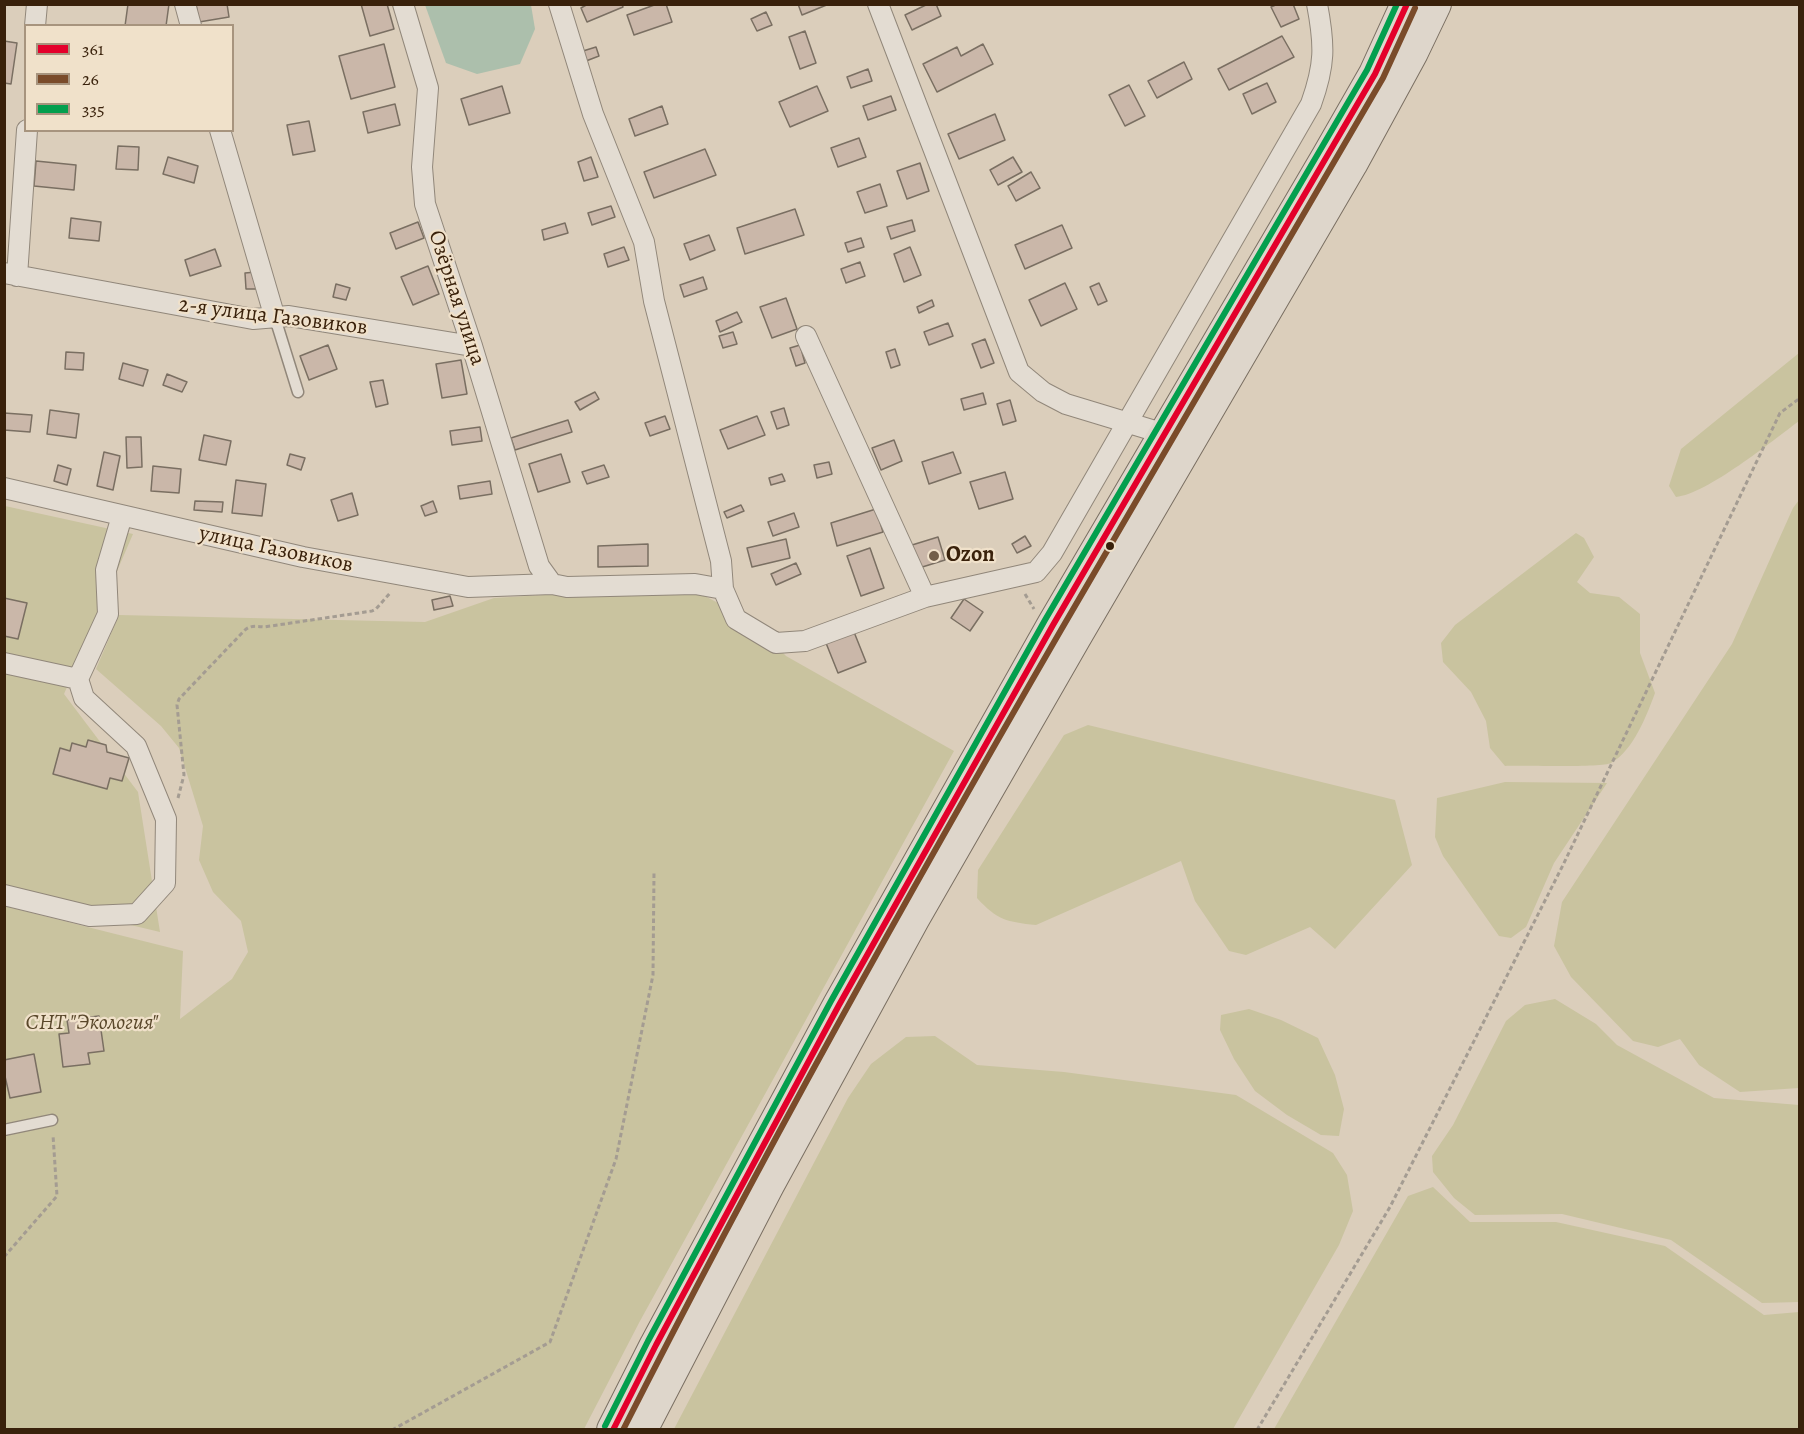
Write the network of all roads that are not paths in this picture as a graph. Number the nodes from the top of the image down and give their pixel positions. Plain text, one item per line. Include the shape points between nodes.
1 (37, 4) edge
2 (185, 4) edge
3 (403, 4) edge
4 (559, 4) edge
5 (878, 4) edge
6 (1317, 4) edge
7 (1407, 4) edge
8 (1435, 4) edge
9 (35, 24) edge
10 (190, 24) edge
11 (27, 132) edge
12 (221, 132) edge
13 (11, 274) edge
14 (275, 318) junction
15 (806, 336) dead end
16 (472, 346) junction
17 (298, 392) dead end
18 (1127, 423) junction
19 (1165, 434) junction
20 (4, 488) edge
21 (122, 516) junction
22 (552, 584) junction
23 (723, 589) junction
24 (924, 597) junction
25 (4, 663) edge
26 (78, 679) junction
27 (4, 895) edge
28 (52, 1120) road end
29 (4, 1130) edge
30 (613, 1430) edge
31 (641, 1430) edge

1 - 9 street
2 - 10 street
3 - 16 street, Озёрная улица via 428,88 422,167 425,204
4 - 23 street via 593,114 644,242 654,301 721,561
5 - 18 street via 1019,372 1043,392 1066,404
6 - 18 street via 1323,42 1321,75 1311,104
7 - 19 main road via 1375,74
8 - 31 main road via 1351,164 913,919
11 - 13 street
12 - 14 street
13 - 14 street, 2-я улица Газовиков via 253,320
14 - 16 street, 2-я улица Газовиков via 289,316
14 - 17 lane
15 - 24 street
16 - 22 street, Озёрная улица via 539,566
18 - 19 street
18 - 24 street via 1052,554 1036,572
19 - 30 main road via 839,1005
20 - 21 street, улица Газовиков
21 - 22 street, улица Газовиков via 303,557 468,587
21 - 26 street via 106,570 108,614
22 - 23 street, улица Газовиков via 695,584
23 - 24 street via 736,619 776,643 805,641
25 - 26 street
26 - 27 street via 84,698 136,746 166,819 165,883 137,914 90,916
28 - 29 lane

